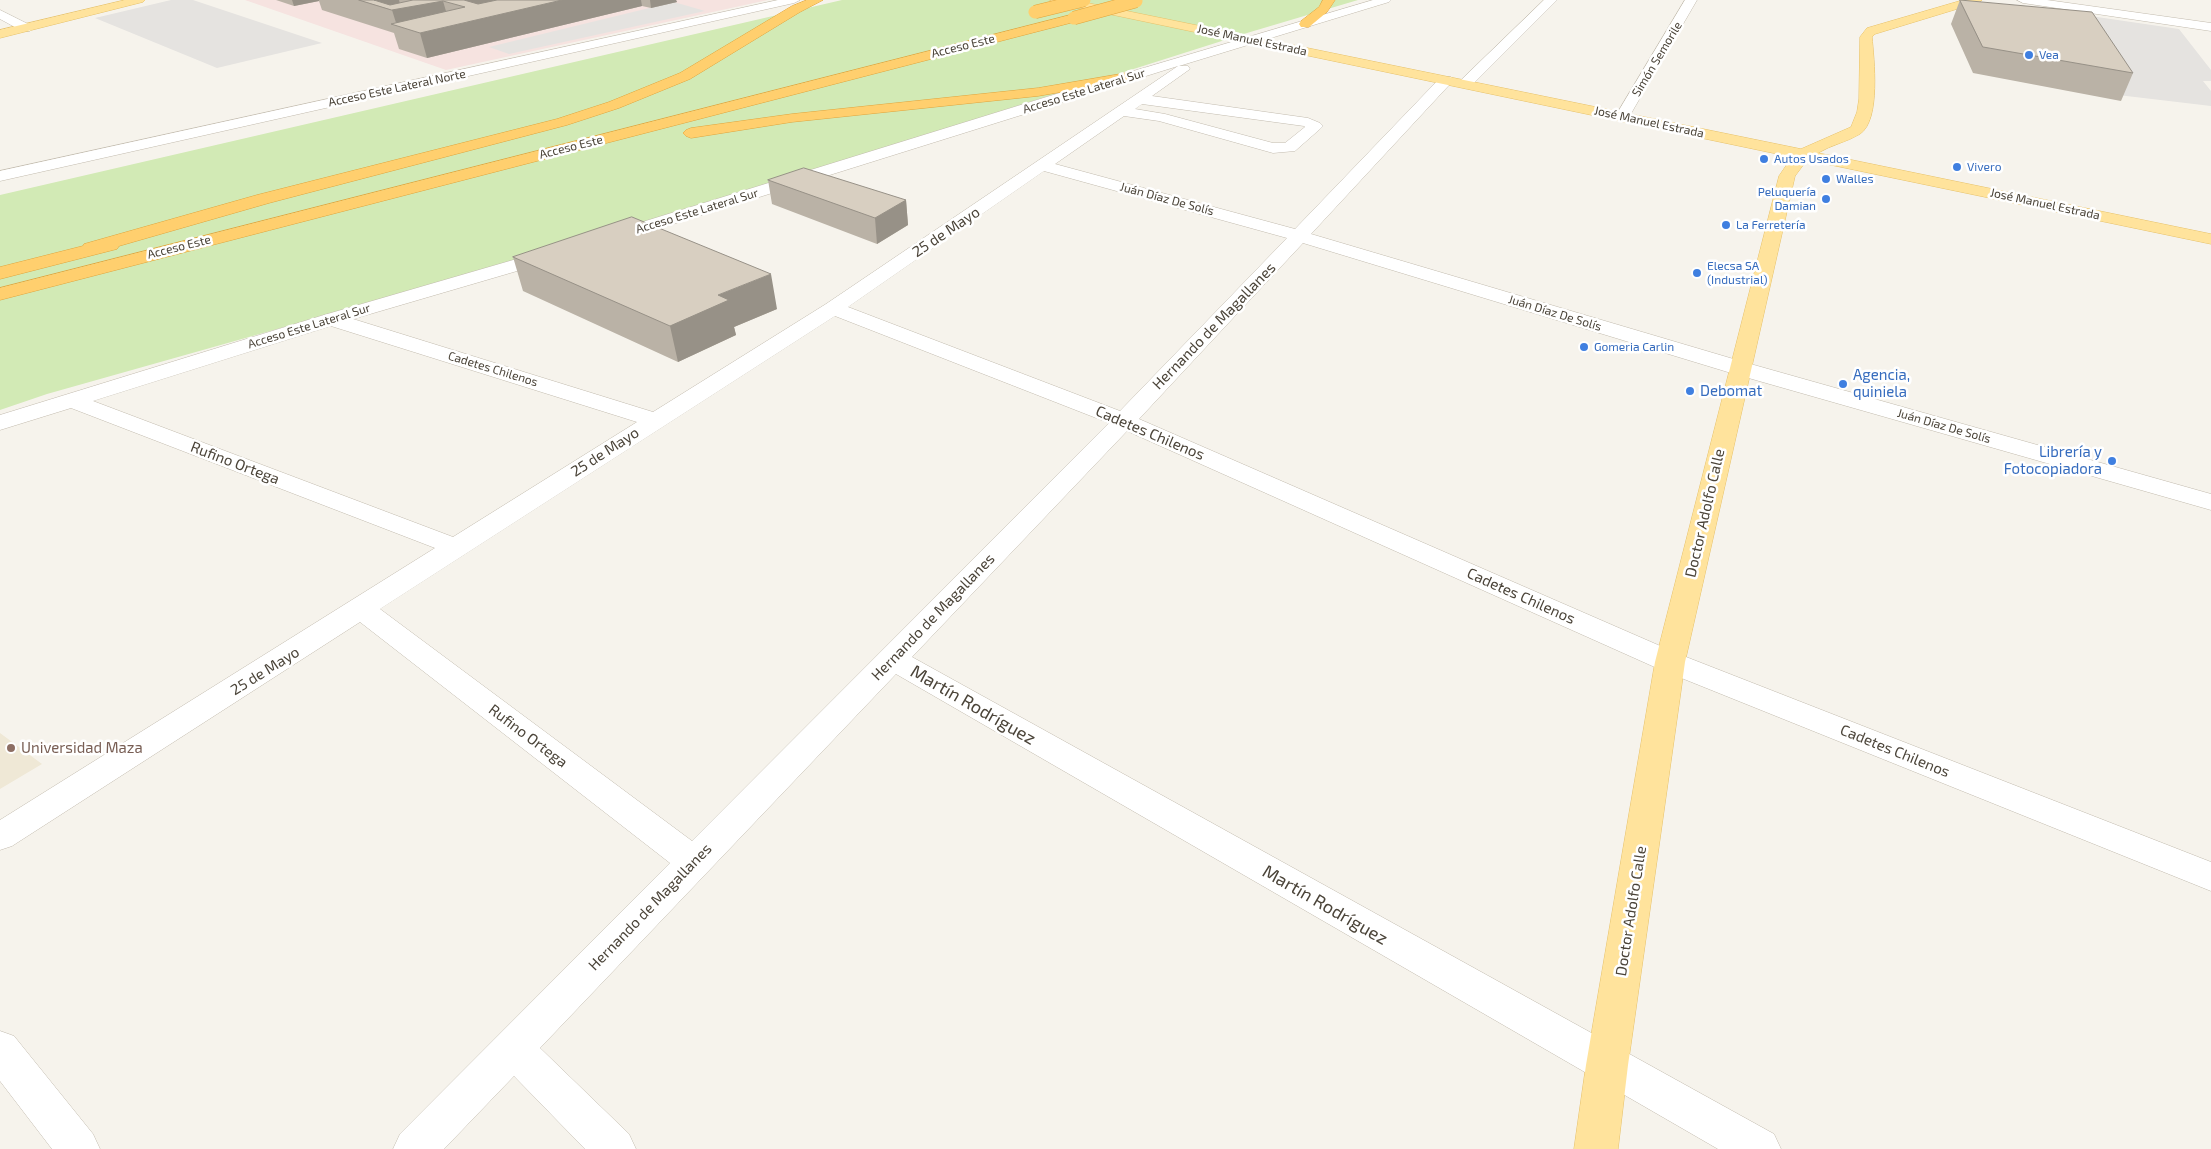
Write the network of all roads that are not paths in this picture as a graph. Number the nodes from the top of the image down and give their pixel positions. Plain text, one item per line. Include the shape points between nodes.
1 (139, 0) edge
2 (794, 0) edge
3 (817, 0) edge
4 (1056, 0) edge
5 (1329, 0) edge
6 (1385, 0) edge
7 (1551, 0) edge
8 (1691, 0) edge
9 (1976, 0) edge
10 (2023, 0) edge
11 (1139, 1) edge
12 (1085, 3) edge
13 (0, 14) edge
14 (1016, 17) dead end
15 (1305, 24) junction
16 (2211, 27) edge
17 (26, 28) junction
18 (0, 34) edge
19 (1249, 40) junction
20 (1203, 55) junction
21 (1138, 75) junction
22 (1455, 82) junction
23 (1140, 99) junction
24 (1122, 111) junction
25 (633, 113) dead end
26 (1622, 117) junction
27 (1804, 154) junction
28 (1044, 166) junction
29 (0, 176) edge
30 (1300, 236) junction
31 (2211, 239) edge
32 (602, 240) edge
33 (564, 251) edge
34 (21, 268) junction
35 (92, 269) junction
36 (0, 273) edge
37 (0, 294) edge
38 (833, 308) junction
39 (331, 319) junction
40 (1740, 368) junction
41 (70, 400) junction
42 (656, 420) junction
43 (1124, 421) junction
44 (0, 423) edge
45 (2211, 502) edge
46 (456, 547) junction
47 (362, 609) junction
48 (892, 659) junction
49 (1670, 662) junction
50 (0, 838) edge
51 (694, 862) junction
52 (2211, 877) edge
53 (513, 1048) junction
54 (0, 1049) edge
55 (1607, 1065) junction
56 (78, 1149) edge
57 (415, 1149) edge
58 (614, 1149) edge
59 (1596, 1149) edge
60 (1759, 1149) edge

1 - 17 main road
2 - 29 street, Acceso Este Lateral Norte
3 - 34 highway via 796,9 684,76 614,105 562,122 262,199
4 - 12 main road, José Manuel Estrada
5 - 15 highway via 1324,9
6 - 15 street
7 - 22 street, Hernando de Magallanes
8 - 26 street, Simón Semorile
9 - 27 main road, Doctor Adolfo Calle via 1871,32 1866,37 1868,70 1861,125
10 - 16 street
11 - 35 highway, Acceso Este, bridge
12 - 14 highway, bridge
12 - 19 main road, José Manuel Estrada
13 - 17 street
15 - 19 street
17 - 18 main road
19 - 20 street, Acceso Este Lateral Sur
19 - 22 main road, José Manuel Estrada
20 - 21 street, Acceso Este Lateral Sur
20 - 23 street, 25 de Mayo
21 - 32 street, Acceso Este Lateral Sur
21 - 35 highway via 1038,92 782,119 690,133
22 - 26 main road, José Manuel Estrada
22 - 30 street, Hernando de Magallanes
23 - 24 street, 25 de Mayo
23 - 24 street via 1308,122 1315,126 1289,148 1273,148 1160,117
24 - 28 street, 25 de Mayo
25 - 34 highway, Acceso Este
26 - 27 main road, José Manuel Estrada
27 - 31 main road, José Manuel Estrada
27 - 40 main road, Doctor Adolfo Calle via 1791,166 1787,176
28 - 30 street, Juán Díaz De Solís
28 - 38 street, 25 de Mayo
30 - 40 street, Juán Díaz De Solís
30 - 43 street, Hernando de Magallanes
33 - 39 street, Acceso Este Lateral Sur
34 - 36 highway, Acceso Este
35 - 37 highway, Acceso Este
38 - 42 street, 25 de Mayo
38 - 43 street, Cadetes Chilenos
39 - 41 street, Acceso Este Lateral Sur
39 - 42 street, Cadetes Chilenos
40 - 45 street, Juán Díaz De Solís
40 - 49 main road, Doctor Adolfo Calle
41 - 44 street, Acceso Este Lateral Sur
41 - 46 street, Rufino Ortega
42 - 46 street, 25 de Mayo
43 - 48 street, Hernando de Magallanes
43 - 49 street, Cadetes Chilenos
46 - 47 street, 25 de Mayo
47 - 50 street, 25 de Mayo
47 - 51 street, Rufino Ortega
48 - 51 street, Hernando de Magallanes
48 - 55 street, Martín Rodríguez
49 - 52 street, Cadetes Chilenos
49 - 55 main road, Doctor Adolfo Calle
51 - 53 street, Hernando de Magallanes
53 - 57 street, Hernando de Magallanes
53 - 58 street
54 - 56 street
55 - 59 main road, Doctor Adolfo Calle
55 - 60 street, Martín Rodríguez

